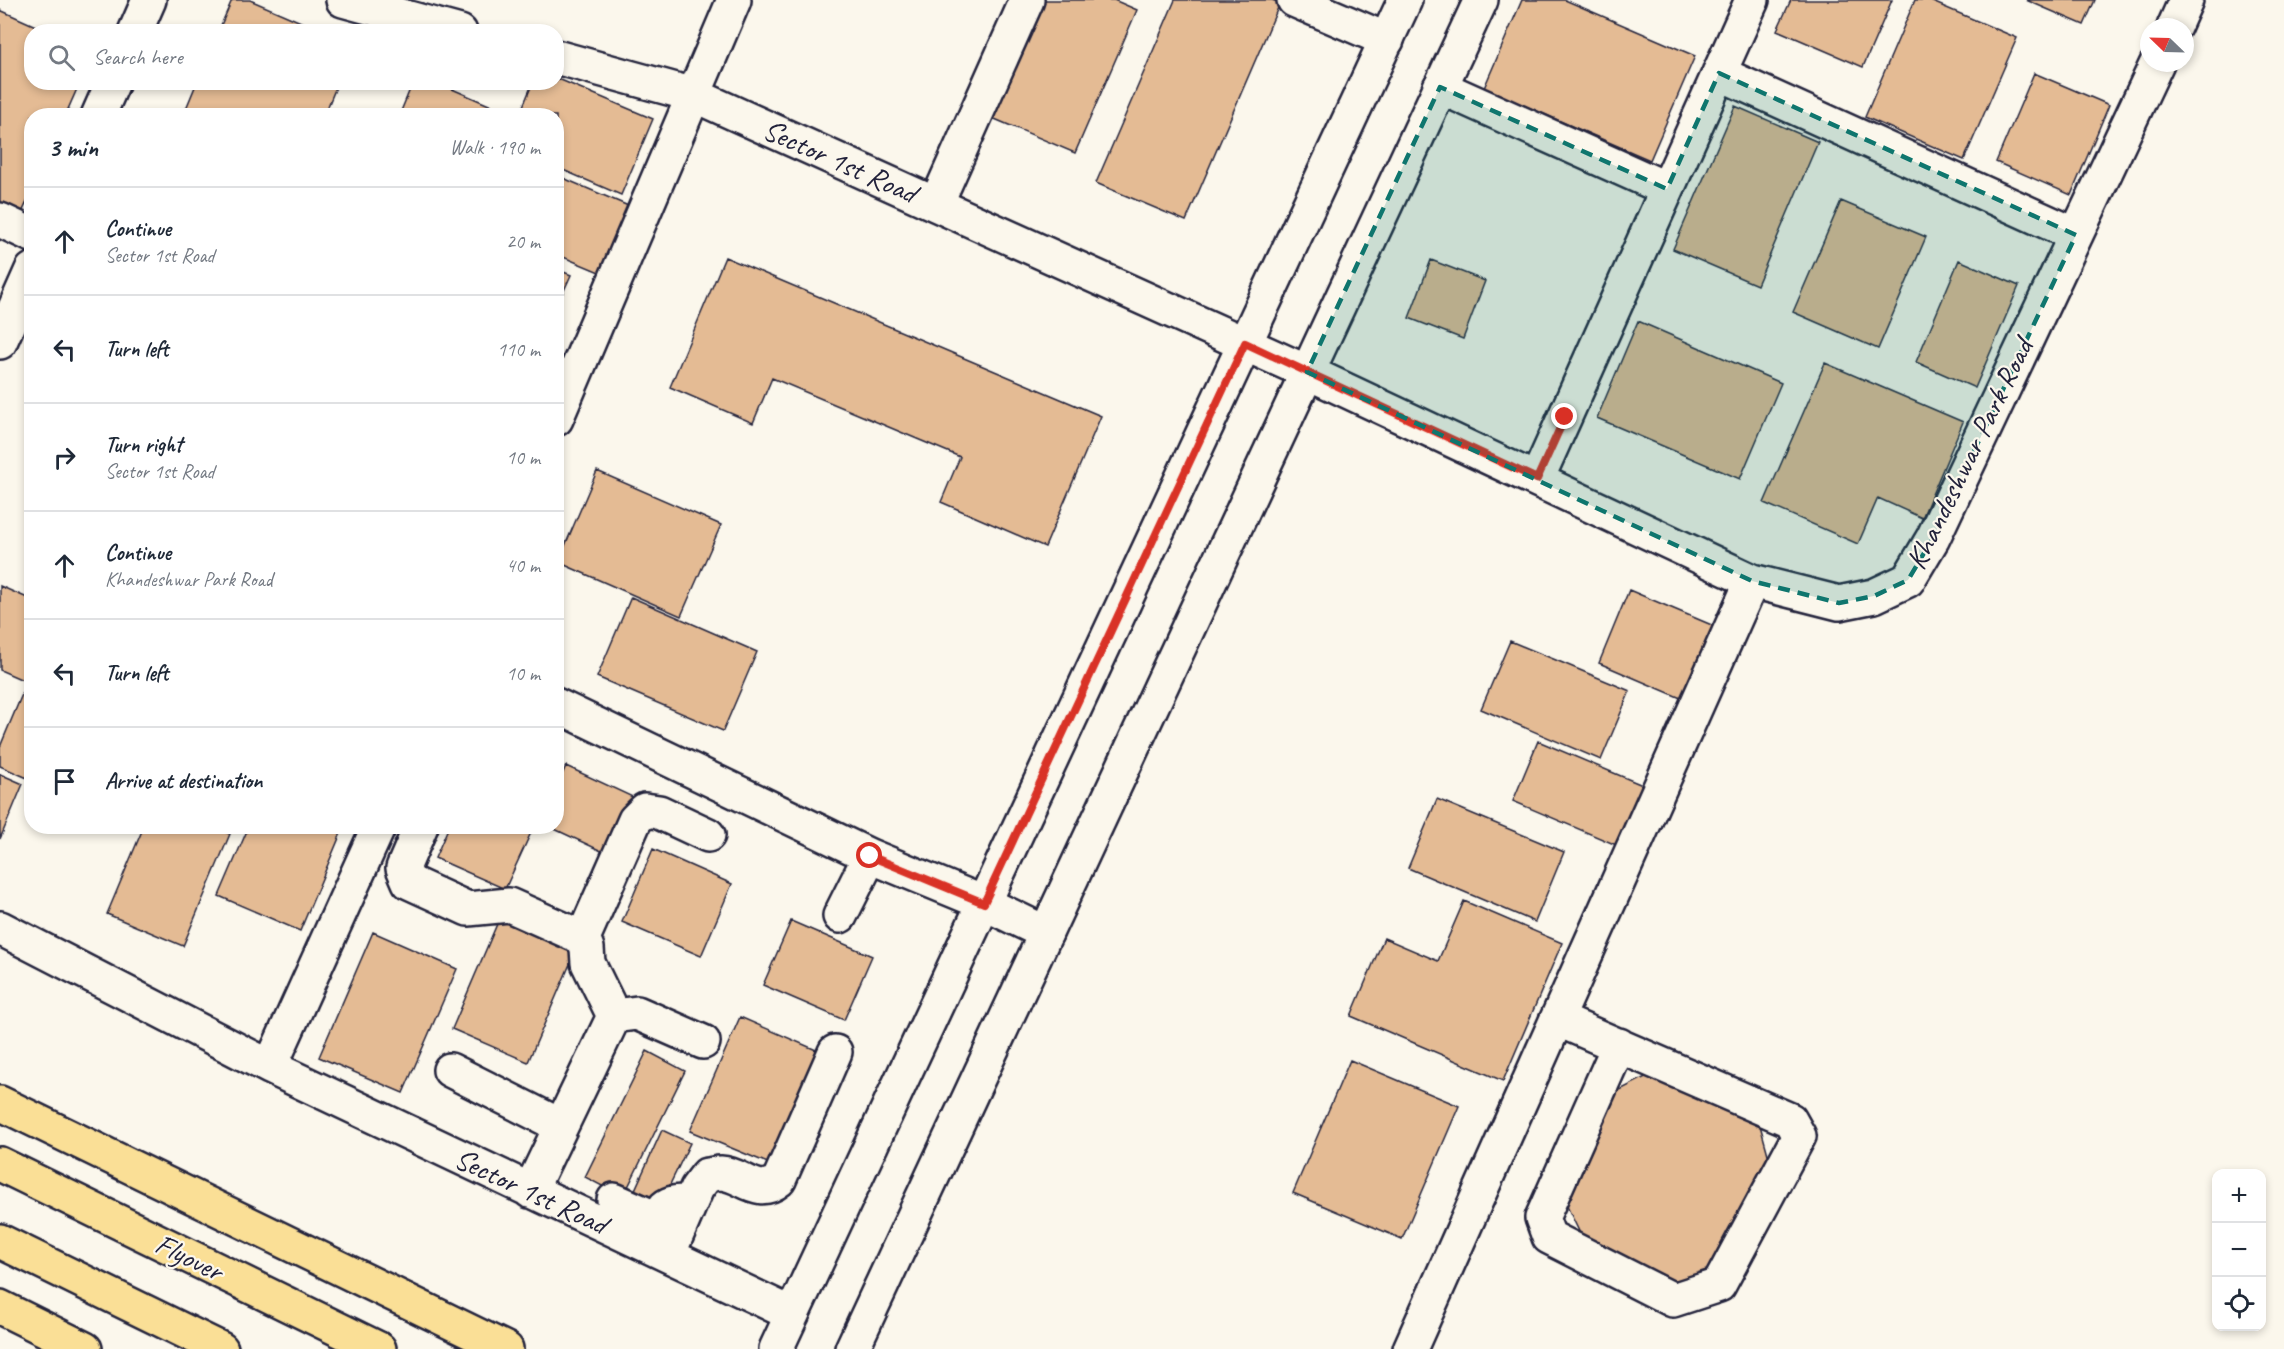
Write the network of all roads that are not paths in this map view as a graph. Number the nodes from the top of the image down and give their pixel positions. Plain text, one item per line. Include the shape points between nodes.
1 (149, 0) edge
2 (343, 0) edge
3 (734, 0) edge
4 (1027, 0) edge
5 (1294, 0) edge
6 (1406, 0) edge
7 (1481, 0) edge
8 (1752, 0) edge
9 (2186, 0) edge
10 (2178, 18) edge
11 (138, 24) edge
12 (431, 24) edge
13 (1387, 40) junction
14 (564, 59) edge
15 (2153, 72) edge
16 (1719, 73) junction
17 (1440, 87) junction
18 (109, 90) edge
19 (694, 94) junction
20 (102, 108) edge
21 (1667, 189) junction
22 (936, 204) junction
23 (0, 220) edge
24 (24, 231) edge
25 (2076, 235) junction
26 (24, 288) edge
27 (0, 342) edge
28 (1245, 343) junction
29 (1307, 372) junction
30 (564, 400) edge
31 (1537, 479) junction
32 (1752, 581) junction
33 (564, 709) edge
34 (375, 834) edge
35 (418, 834) edge
36 (708, 835) dead end
37 (870, 856) junction
38 (984, 903) junction
39 (840, 916) dead end
40 (0, 928) edge
41 (1046, 933) junction
42 (583, 938) junction
43 (614, 1016) junction
44 (1557, 1019) junction
45 (703, 1042) dead end
46 (1619, 1045) junction
47 (835, 1052) dead end
48 (270, 1067) junction
49 (450, 1070) dead end
50 (0, 1103) edge
51 (561, 1126) junction
52 (0, 1164) edge
53 (530, 1191) junction
54 (614, 1200) dead end
55 (691, 1202) junction
56 (0, 1241) edge
57 (668, 1255) junction
58 (0, 1307) edge
59 (792, 1314) junction
60 (86, 1349) edge
61 (221, 1349) edge
62 (379, 1349) edge
63 (506, 1349) edge
64 (776, 1349) edge
65 (852, 1349) edge
66 (1410, 1349) edge

1 - 11 street
2 - 12 street
3 - 19 street
4 - 22 street
5 - 13 street
6 - 13 street
7 - 17 street
8 - 16 street
9 - 10 street
13 - 28 street
14 - 19 street, Sector 1st Road
15 - 25 street, Khandeshwar Park Road
16 - 21 street
16 - 25 street
17 - 21 street
17 - 29 street
18 - 20 street
19 - 22 street, Sector 1st Road
19 - 30 street
21 - 31 street
22 - 28 street, Sector 1st Road
23 - 24 street
25 - 32 street, Khandeshwar Park Road via 1933,538 1908,580 1874,596 1839,603
26 - 27 street
28 - 29 street, Sector 1st Road
28 - 38 street
29 - 31 street, Khandeshwar Park Road
29 - 41 street
31 - 32 street, Khandeshwar Park Road
32 - 44 street
33 - 37 street
34 - 48 street
35 - 42 street via 403,868 409,882 468,909 509,904
36 - 42 street via 659,812 645,810 635,820
37 - 38 street
37 - 39 street
38 - 41 street
38 - 59 street
40 - 48 street, Sector 1st Road
41 - 65 street
42 - 43 street via 588,963
43 - 45 street via 637,1013
43 - 51 street
44 - 46 street
44 - 66 street
46 - 46 street via 1790,1120 1799,1136 1719,1285 1672,1300 1549,1237 1542,1218
47 - 55 street via 779,1180 761,1187 722,1173 706,1175
48 - 53 street, Sector 1st Road
49 - 51 street
50 - 63 highway
51 - 53 street
52 - 62 highway, Flyover
53 - 57 street, Sector 1st Road
54 - 55 street via 655,1218 666,1205
55 - 57 street
56 - 61 highway
57 - 59 street, Sector 1st Road
58 - 60 highway
59 - 64 street

